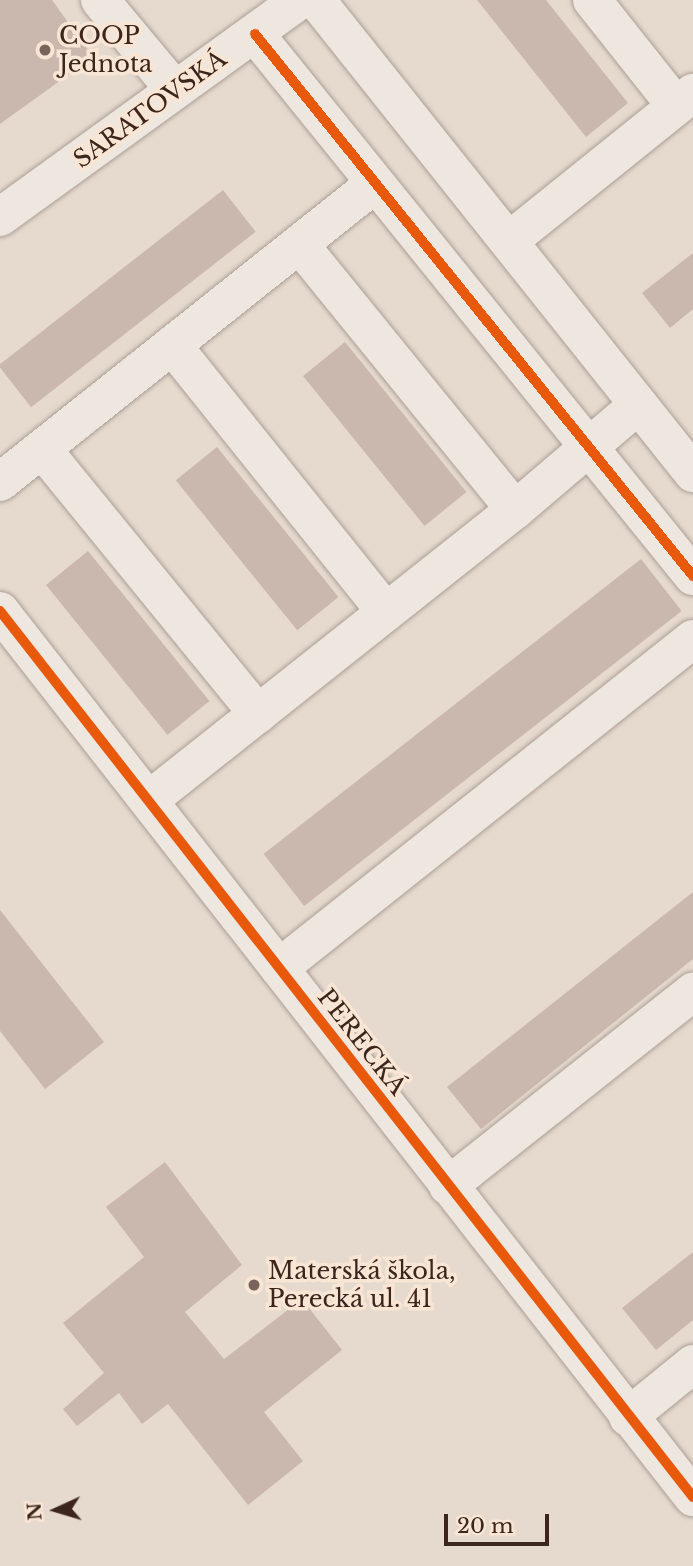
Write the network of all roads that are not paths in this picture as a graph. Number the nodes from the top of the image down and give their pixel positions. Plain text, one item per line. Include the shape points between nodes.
1 (100, 0) edge
2 (300, 0) edge
3 (316, 0) edge
4 (592, 0) edge
5 (255, 34) junction
6 (175, 90) junction
7 (685, 100) edge
8 (373, 185) junction
9 (0, 217) edge
10 (510, 240) junction
11 (300, 245) junction
12 (172, 345) junction
13 (638, 405) junction
14 (42, 449) junction
15 (589, 450) junction
16 (693, 473) edge
17 (0, 482) edge
18 (515, 510) junction
19 (693, 576) edge
20 (0, 611) edge
21 (386, 612) junction
22 (693, 639) edge
23 (258, 714) junction
24 (149, 800) junction
25 (279, 968) junction
26 (693, 992) edge
27 (448, 1186) junction
28 (693, 1364) edge
29 (628, 1417) junction
30 (693, 1497) edge

1 - 6 street
2 - 5 street, SARATOVSKÁ
3 - 10 street
4 - 7 street
5 - 6 street, SARATOVSKÁ
5 - 8 street
6 - 9 street, SARATOVSKÁ
7 - 10 street
8 - 11 street
8 - 15 street
10 - 13 street
11 - 12 street
11 - 18 street
12 - 14 street
12 - 21 street
13 - 15 street
13 - 16 street
14 - 17 street
14 - 23 street
15 - 18 street
15 - 19 street
18 - 21 street
20 - 24 street, PERECKÁ
21 - 23 street
22 - 25 street
23 - 24 street
24 - 25 street, PERECKÁ
25 - 27 street, PERECKÁ
26 - 27 street
27 - 29 street, PERECKÁ
28 - 29 street
29 - 30 street, PERECKÁ

